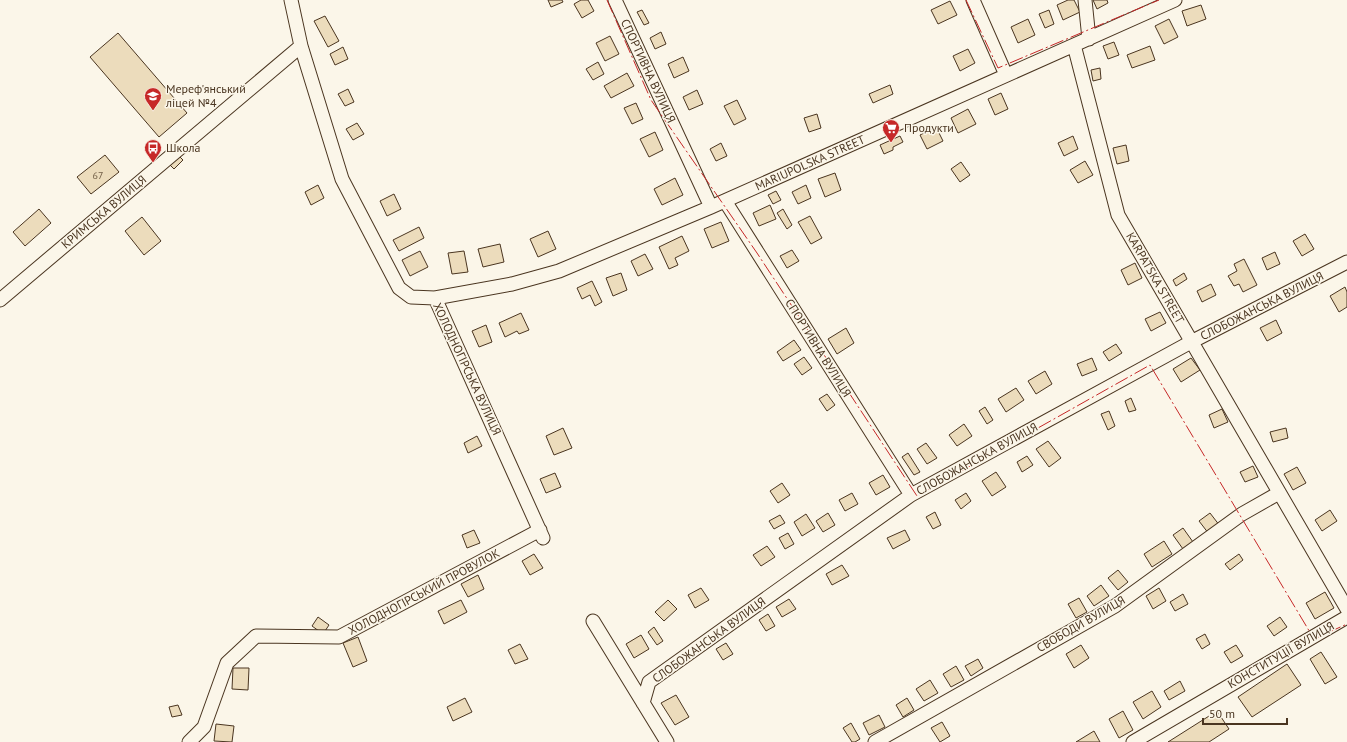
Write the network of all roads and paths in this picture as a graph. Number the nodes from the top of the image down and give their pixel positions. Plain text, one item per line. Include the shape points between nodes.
1 (291, 0) edge
2 (615, 0) edge
3 (973, 0) edge
4 (1085, 0) edge
5 (1175, 0) edge
6 (1089, 39) junction
7 (1074, 45) junction
8 (301, 46) junction
9 (1006, 75) junction
10 (725, 201) junction
11 (712, 207) junction
12 (1347, 262) edge
13 (435, 298) junction
14 (0, 300) edge
15 (1192, 342) junction
16 (1279, 493) junction
17 (911, 495) junction
18 (542, 534) joint
19 (1347, 609) edge
20 (1347, 617) edge
21 (593, 621) dead end
22 (644, 703) junction
23 (189, 742) edge
24 (667, 742) edge
25 (875, 742) edge
26 (1133, 742) edge

1 - 8 street, ХОЛОДНОГІРСЬКА ВУЛИЦЯ
2 - 11 street, СПОРТИВНА ВУЛИЦЯ
3 - 9 street
4 - 6 street
5 - 6 street, MARIUPOLSKA STREET
6 - 7 street, MARIUPOLSKA STREET
7 - 9 street, MARIUPOLSKA STREET
7 - 15 street, KARPATSKA STREET via 1118,215
8 - 13 street, ХОЛОДНОГІРСЬКА ВУЛИЦЯ via 342,179 399,288 411,297
8 - 14 street, КРИМСЬКА ВУЛИЦЯ
9 - 10 street, MARIUPOLSKA STREET
10 - 11 street, MARIUPOLSKA STREET
10 - 17 street, СПОРТИВНА ВУЛИЦЯ
11 - 13 street, MARIUPOLSKA STREET via 559,271 512,284
12 - 15 street, СЛОБОЖАНСЬКА ВУЛИЦЯ
13 - 18 street, ХОЛОДНОГІРСЬКА ВУЛИЦЯ
15 - 16 street, KARPATSKA STREET
15 - 17 street, СЛОБОЖАНСЬКА ВУЛИЦЯ
16 - 19 street
16 - 25 street, СВОБОДИ ВУЛИЦЯ via 1242,514 1115,606
17 - 22 street, СЛОБОЖАНСЬКА ВУЛИЦЯ via 649,682
18 - 23 street, ХОЛОДНОГІРСЬКИЙ ПРОВУЛОК via 339,637 256,636 227,662 204,727
20 - 26 street, КОНСТИТУЦІЇ ВУЛИЦЯ
21 - 22 street
22 - 24 street

